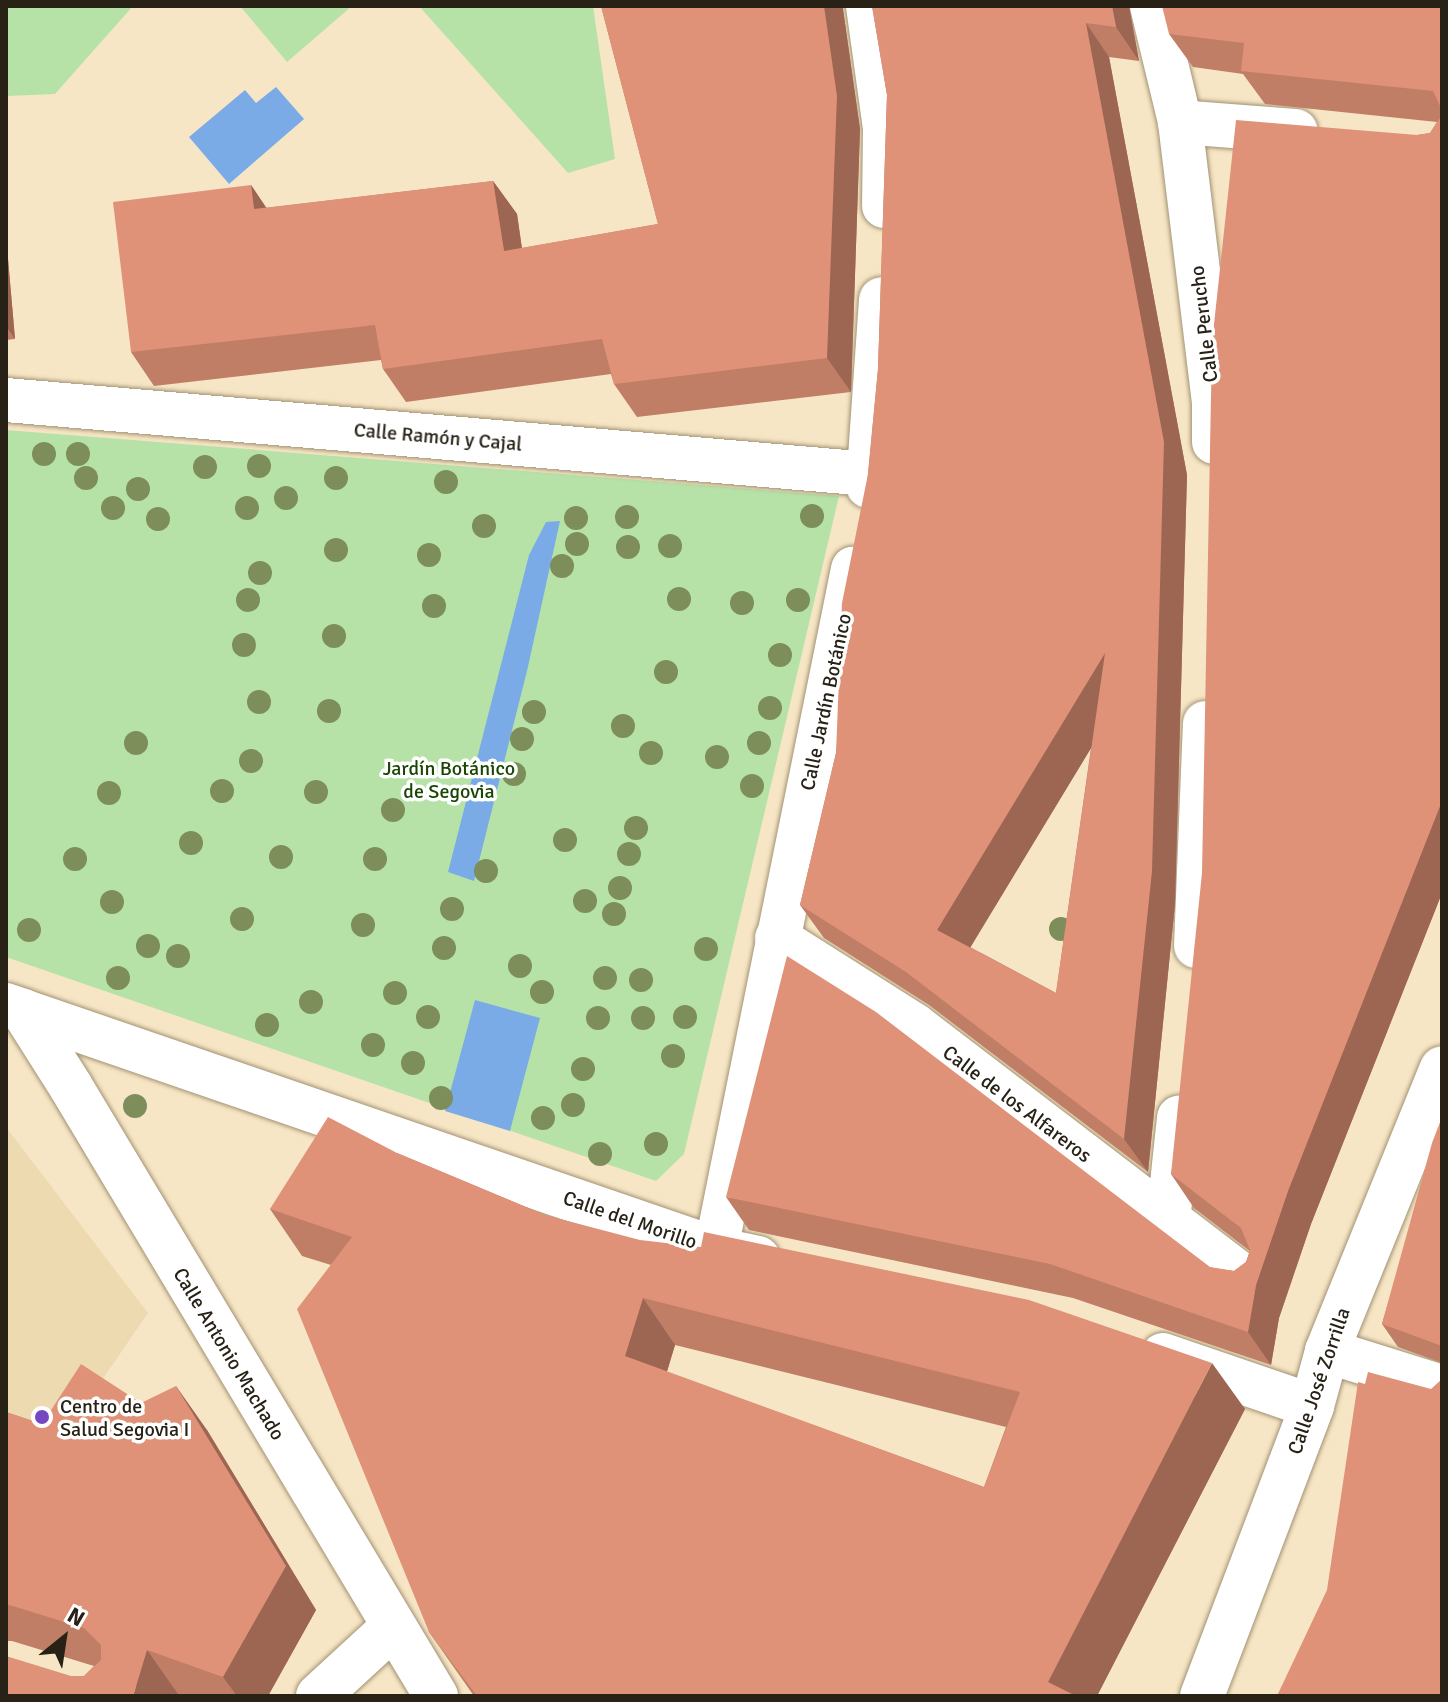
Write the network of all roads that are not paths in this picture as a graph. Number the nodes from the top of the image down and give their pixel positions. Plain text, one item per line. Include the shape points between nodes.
1 (868, 6) edge
2 (1152, 6) edge
3 (1180, 122) junction
4 (1334, 135) edge
5 (6, 400) edge
6 (870, 474) junction
7 (1213, 481) edge
8 (1206, 685) edge
9 (777, 938) junction
10 (1192, 985) edge
11 (14, 1008) edge
12 (1442, 1068) edge
13 (1182, 1079) edge
14 (1168, 1221) junction
15 (716, 1249) junction
16 (793, 1265) edge
17 (1249, 1281) edge
18 (1126, 1342) edge
19 (1327, 1351) junction
20 (1442, 1387) edge
21 (1312, 1406) junction
22 (392, 1628) junction
23 (318, 1696) edge
24 (436, 1696) edge
25 (1202, 1696) edge

1 - 6 street, Calle Jardín Botánico via 885,128 884,248
2 - 3 street, Calle Perucho
3 - 4 street
3 - 7 street, Calle Perucho via 1214,405
5 - 6 street, Calle Ramón y Cajal
6 - 9 street, Calle Jardín Botánico
8 - 10 street
9 - 14 street, Calle de los Alfareros via 914,1025
9 - 15 street, Calle Jardín Botánico
11 - 15 street, Calle del Morillo
11 - 22 street, Calle Antonio Machado
12 - 19 street, Calle José Zorrilla
13 - 14 street
14 - 17 street, Calle de los Alfareros
15 - 16 street, Calle del Morillo
18 - 21 street
19 - 20 street
19 - 21 street, Calle José Zorrilla
21 - 25 street, Calle José Zorrilla
22 - 23 street
22 - 24 street, Calle Antonio Machado

